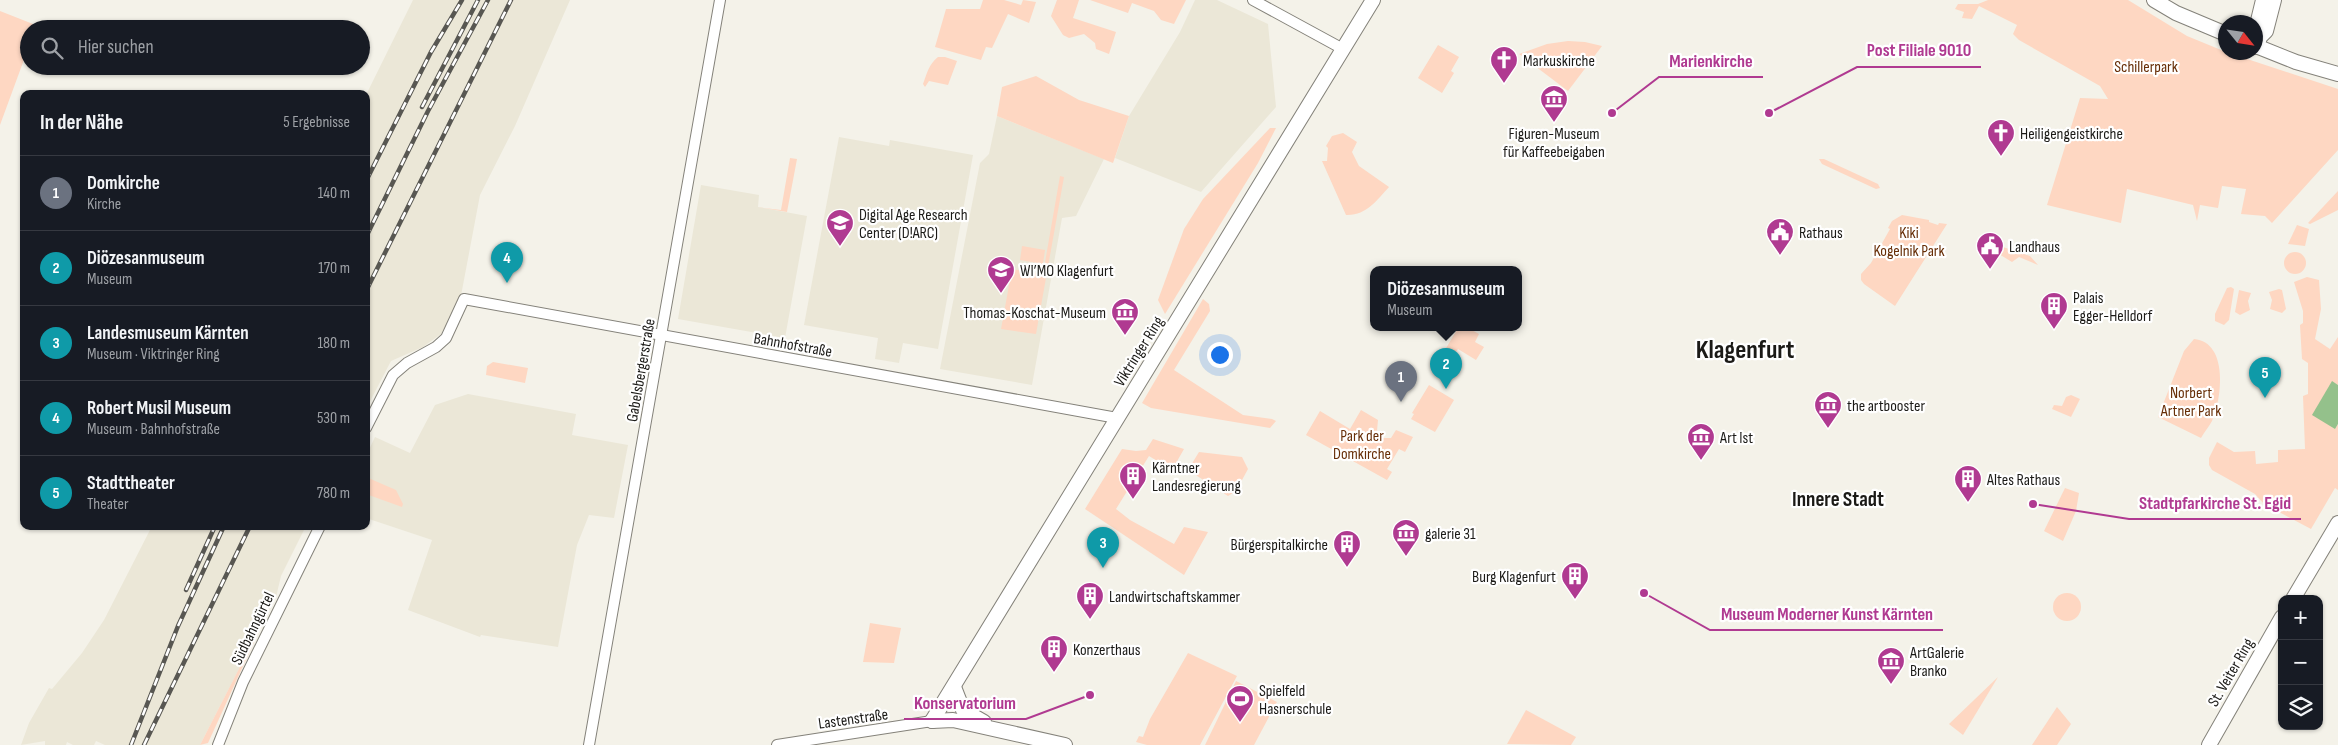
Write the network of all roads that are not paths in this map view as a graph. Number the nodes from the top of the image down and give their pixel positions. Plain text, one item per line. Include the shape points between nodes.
1 (720, 0) edge
2 (1253, 0) edge
3 (1374, 0) edge
4 (2154, 0) edge
5 (2264, 0) edge
6 (2274, 0) edge
7 (2260, 15) edge
8 (2218, 31) edge
9 (2263, 36) edge
10 (2263, 46) edge
11 (1343, 49) junction
12 (2338, 74) edge
13 (662, 335) junction
14 (1117, 418) junction
15 (370, 420) edge
16 (2338, 523) edge
17 (318, 530) edge
18 (2295, 595) edge
19 (2278, 624) edge
20 (954, 687) junction
21 (932, 721) junction
22 (1003, 732) junction
23 (218, 745) edge
24 (589, 745) edge
25 (777, 745) edge
26 (1065, 745) edge
27 (2209, 745) edge

1 - 13 street, Gabelsbergerstraße
2 - 11 street
3 - 11 main road, Viktringer Ring
4 - 8 main road
5 - 7 main road
6 - 9 main road
10 - 12 main road via 2296,62
11 - 14 main road, Viktringer Ring
13 - 14 street, Bahnhofstraße
13 - 15 street, Bahnhofstraße via 464,299 446,338 407,362 393,375
13 - 24 street, Gabelsbergerstraße
14 - 20 main road, Viktringer Ring
16 - 18 main road
17 - 23 street, Südbahngürtel via 243,682
19 - 27 main road, St. Veiter Ring
20 - 21 main road, Viktringer Ring
20 - 22 main road via 966,713
21 - 22 main road via 953,720
21 - 25 street, Lastenstraße
22 - 26 main road

